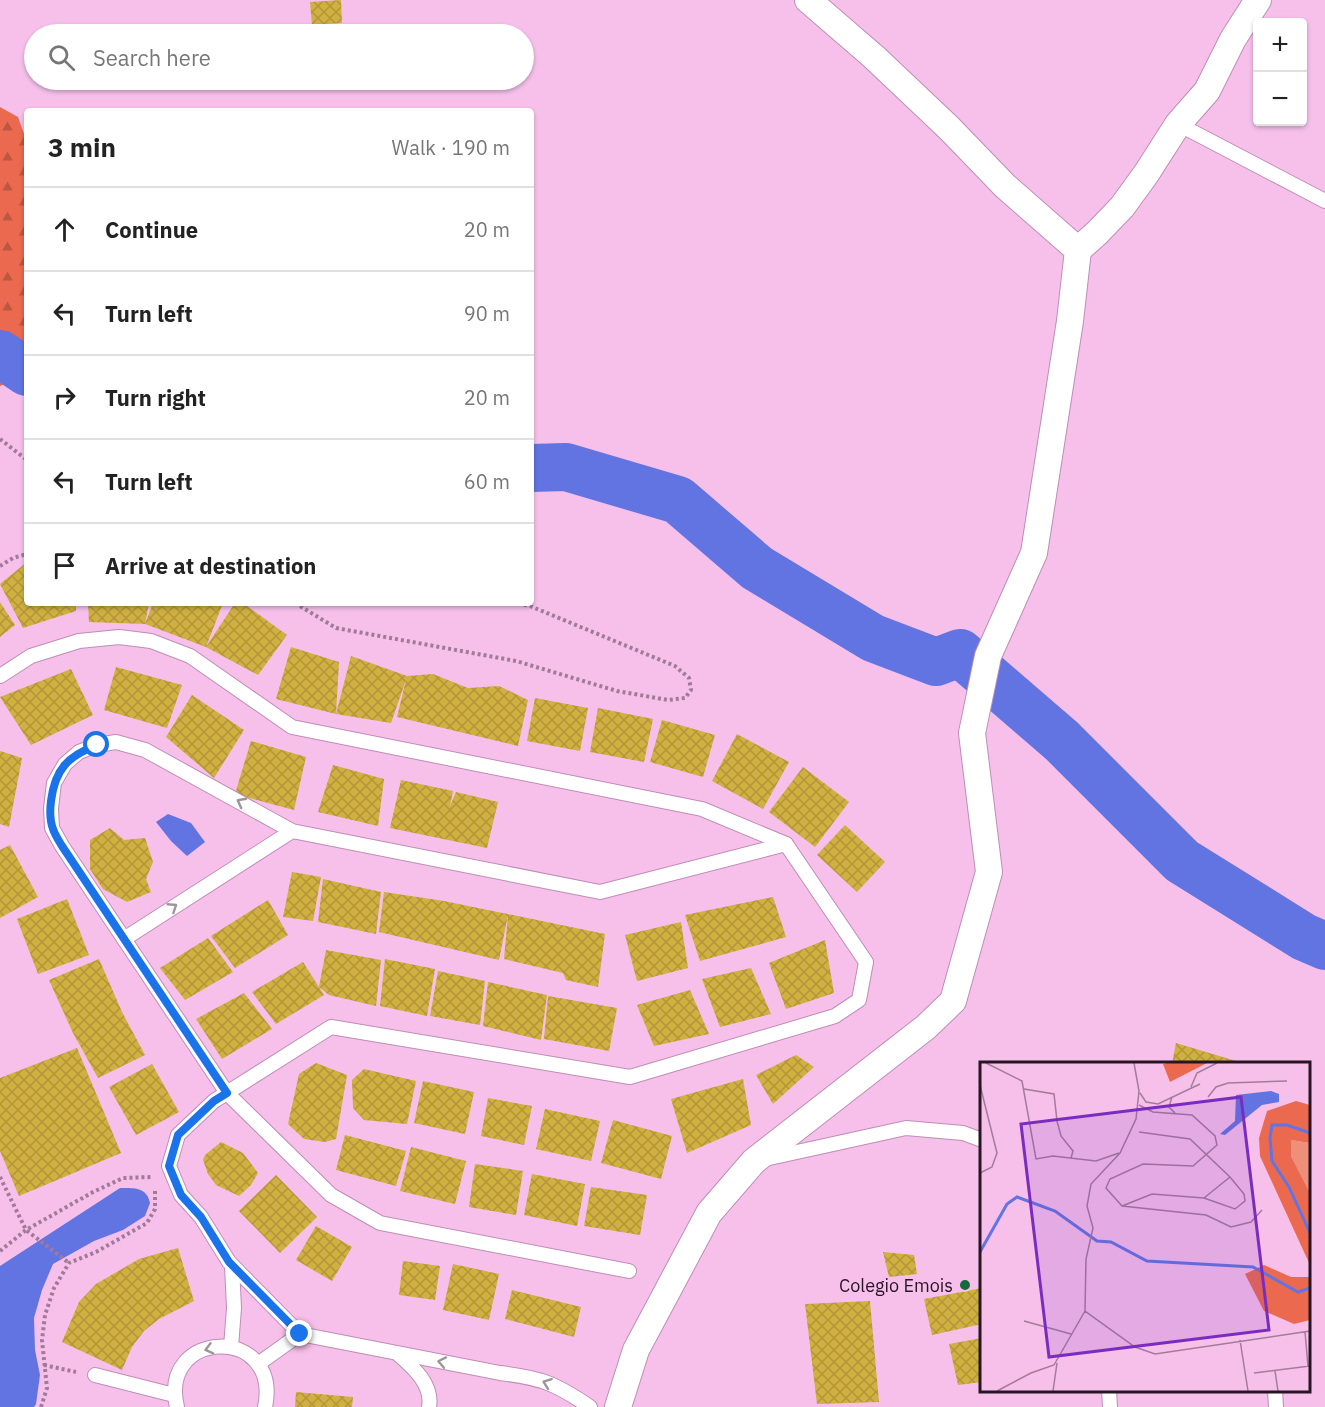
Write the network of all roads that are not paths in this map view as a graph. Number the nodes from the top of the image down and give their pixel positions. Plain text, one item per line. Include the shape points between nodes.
1 (808, 0) edge
2 (1258, 0) edge
3 (1178, 124) junction
4 (1325, 201) edge
5 (1077, 250) junction
6 (0, 676) edge
7 (292, 831) junction
8 (786, 844) junction
9 (124, 939) junction
10 (227, 1093) junction
11 (980, 1140) edge
12 (754, 1161) junction
13 (232, 1266) junction
14 (629, 1271) dead end
15 (300, 1334) junction
16 (231, 1347) junction
17 (398, 1354) junction
18 (258, 1364) junction
19 (95, 1375) road end
20 (1109, 1392) edge
21 (1275, 1392) edge
22 (176, 1401) edge
23 (265, 1407) edge
24 (429, 1407) edge
25 (590, 1407) edge
26 (618, 1407) edge
27 (1110, 1407) edge
28 (1276, 1407) edge

1 - 5 street via 874,57 1005,186
2 - 3 street via 1207,91
3 - 4 lane
3 - 5 street via 1122,207
5 - 12 street via 1070,321 1034,554 988,656 972,733 989,872 953,1001 926,1027
6 - 8 lane via 31,656 80,641 119,637 151,641 190,656 292,727 702,809
7 - 8 lane via 600,892
9 -> 7 lane
7 -> 9 lane via 145,750 116,742 79,752 65,764 54,783 52,828
8 - 10 lane via 866,962 859,1000 835,1016 630,1077 331,1027
9 - 10 lane
10 - 13 lane via 178,1135 169,1166 181,1195 201,1217
10 - 14 lane via 331,1196 380,1222
11 - 12 lane via 963,1133 906,1128
12 - 26 street via 709,1213 636,1350
13 - 15 lane
13 - 16 lane
15 - 17 lane
15 - 18 lane
16 - 18 lane via 244,1351
16 -> 22 lane via 203,1349 190,1357 178,1374
17 - 24 lane via 421,1373
25 -> 17 lane via 563,1389 532,1377
18 - 23 lane via 266,1378
19 - 22 lane
20 - 27 lane
21 - 28 lane

